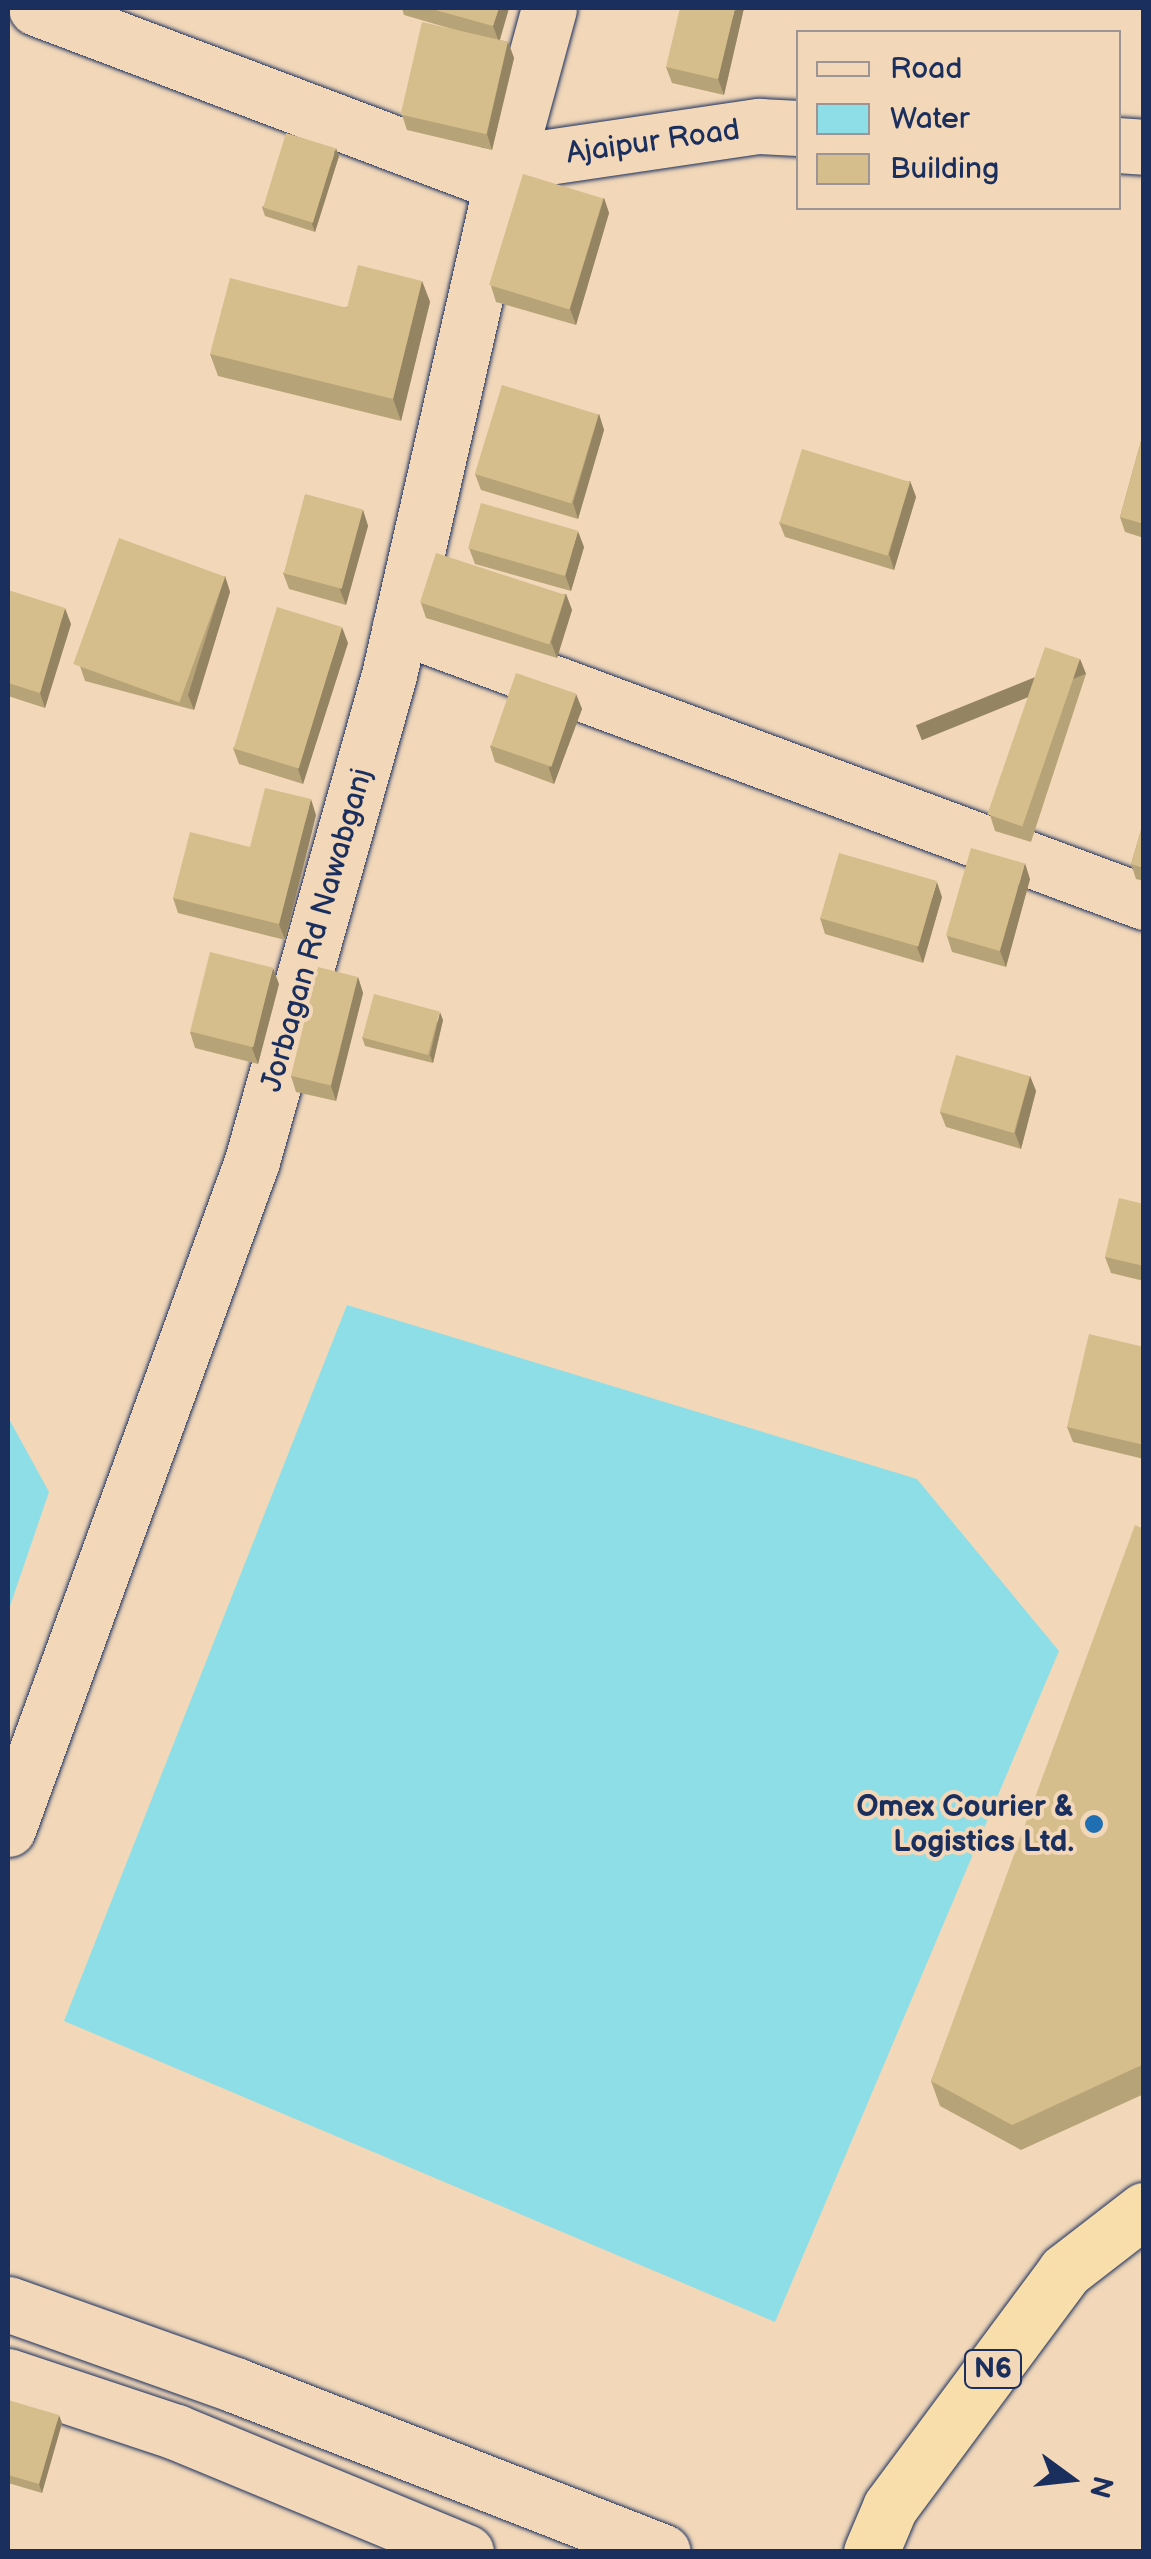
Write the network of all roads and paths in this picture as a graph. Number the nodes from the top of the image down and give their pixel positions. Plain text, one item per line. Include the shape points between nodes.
1 (36, 8) edge
2 (549, 8) edge
3 (796, 128) edge
4 (504, 173) junction
5 (400, 626) junction
6 (1144, 902) edge
7 (8, 1829) edge
8 (1144, 2210) edge
9 (8, 2304) edge
10 (8, 2376) edge
11 (466, 2552) edge
12 (663, 2552) edge
13 (871, 2552) edge

1 - 4 street
2 - 4 street, Jorbagan Rd Nawabganj
3 - 4 street, Ajaipur Road via 759,126
4 - 5 street, Jorbagan Rd Nawabganj
5 - 6 street
5 - 7 street, Jorbagan Rd Nawabganj via 252,1161
8 - 13 highway, N6 via 1065,2271 890,2507
9 - 12 street
10 - 11 street via 176,2432

